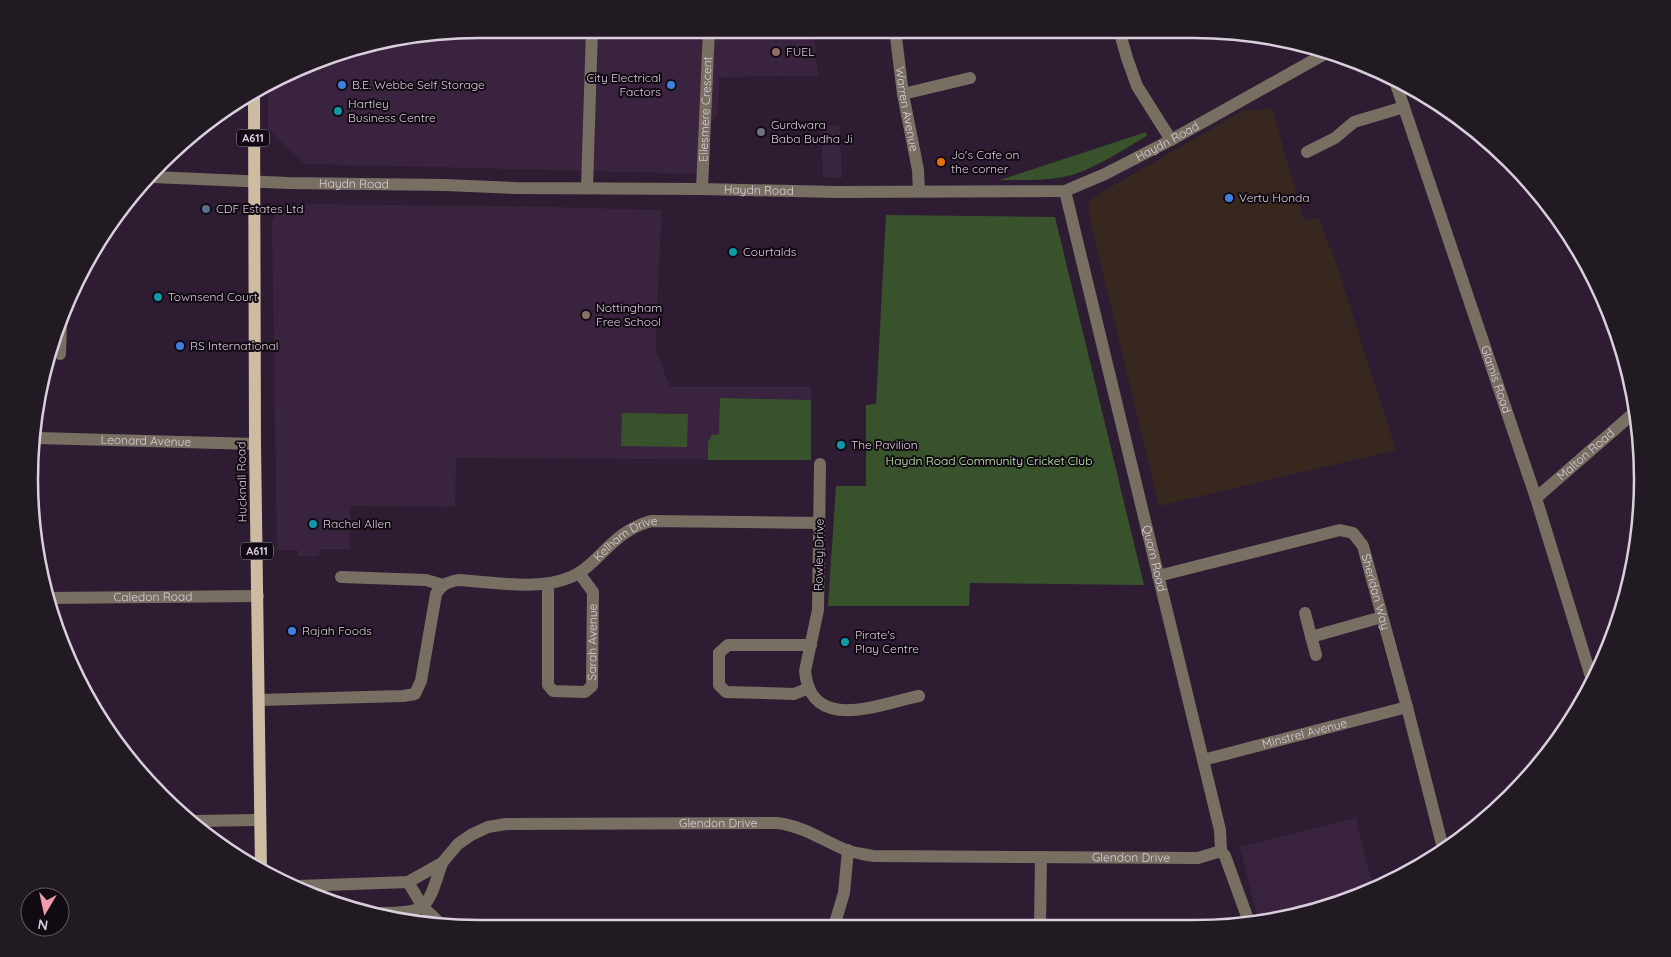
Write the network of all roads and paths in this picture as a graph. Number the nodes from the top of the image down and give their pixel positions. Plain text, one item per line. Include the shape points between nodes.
1 (592, 38) edge
2 (710, 38) edge
3 (896, 38) edge
4 (1121, 38) edge
5 (1320, 57) edge
6 (970, 78) dead end
7 (1398, 88) edge
8 (903, 94) junction
9 (254, 99) edge
10 (1404, 106) junction
11 (1171, 140) junction
12 (1307, 152) dead end
13 (157, 177) edge
14 (254, 182) junction
15 (587, 188) junction
16 (702, 188) junction
17 (918, 190) junction
18 (1065, 191) junction
19 (61, 339) edge
20 (60, 354) dead end
21 (1629, 417) edge
22 (39, 438) edge
23 (255, 444) junction
24 (820, 464) dead end
25 (1536, 498) junction
26 (819, 523) junction
27 (579, 572) junction
28 (1158, 576) junction
29 (341, 577) dead end
30 (548, 584) junction
31 (443, 585) junction
32 (258, 596) junction
33 (54, 598) edge
34 (1305, 613) dead end
35 (1382, 617) junction
36 (1311, 637) junction
37 (811, 645) junction
38 (1316, 655) dead end
39 (1589, 671) edge
40 (810, 688) junction
41 (919, 696) dead end
42 (259, 700) junction
43 (1407, 707) junction
44 (1203, 760) junction
45 (260, 820) junction
46 (201, 821) edge
47 (1442, 842) edge
48 (848, 850) junction
49 (1220, 851) junction
50 (1041, 857) junction
51 (261, 862) edge
52 (442, 864) junction
53 (408, 882) junction
54 (309, 886) edge
55 (423, 907) junction
56 (405, 913) edge
57 (1247, 916) edge
58 (434, 917) edge
59 (836, 920) edge
60 (1040, 920) edge

1 - 15 street
2 - 16 street, Ellesmere Crescent
3 - 8 street, Warren Avenue
4 - 11 street via 1137,86
5 - 11 street, Haydn Road
6 - 8 street
7 - 10 street, Glamis Road
8 - 17 street, Warren Avenue via 918,170
9 - 14 main road, Hucknall Road / A611
10 - 12 street via 1354,122 1335,138
10 - 25 street, Glamis Road
11 - 18 street, Haydn Road
13 - 14 street, Haydn Road
14 - 15 street, Haydn Road
14 - 23 main road, Hucknall Road / A611
15 - 16 street, Haydn Road
16 - 17 street, Haydn Road via 836,192
17 - 18 street, Haydn Road
18 - 28 street, Quorn Road
19 - 20 street
21 - 25 street, Malton Road
22 - 23 street, Leonard Avenue
23 - 32 main road, Hucknall Road / A611
24 - 26 street, Rowley Drive
25 - 39 street, Glamis Road
26 - 27 street, Kelham Drive via 651,521 635,525 622,534
26 - 37 street, Rowley Drive via 818,610
27 - 30 street, Kelham Drive
27 - 30 street, Sarah Avenue via 593,592 592,686 585,692 553,691 548,685
28 - 35 street, Sheridan Way via 1340,530 1353,534 1363,546
28 - 44 street, Quorn Road
29 - 31 street, Kelham Drive via 426,580
30 - 31 street, Kelham Drive via 458,580
31 - 42 street via 436,594 421,681 415,694
32 - 33 street, Caledon Road
32 - 42 main road, Hucknall Road / A611
34 - 36 street
35 - 36 street
35 - 43 street, Sheridan Way
36 - 38 street
37 - 40 street, Rowley Drive via 805,671
37 - 40 street via 728,645 720,653 719,685 726,692 794,694
40 - 41 street via 817,700 843,711
42 - 45 main road, Hucknall Road / A611
43 - 44 street, Minstrel Avenue
43 - 47 street, Sheridan Way
44 - 49 street, Quorn Road via 1220,830
45 - 46 street
45 - 51 main road, Hucknall Road / A611
48 - 50 street, Glendon Drive via 873,856
48 - 52 street, Glendon Drive via 791,824 506,824 471,835 458,844
48 - 59 street via 844,893
49 - 50 street, Glendon Drive via 1198,858
49 - 57 street, Quorn Road via 1225,856
50 - 60 street
52 - 53 street, Glendon Drive
52 - 55 street
53 - 54 street, Glendon Drive
53 - 55 street
55 - 56 street
55 - 58 street

